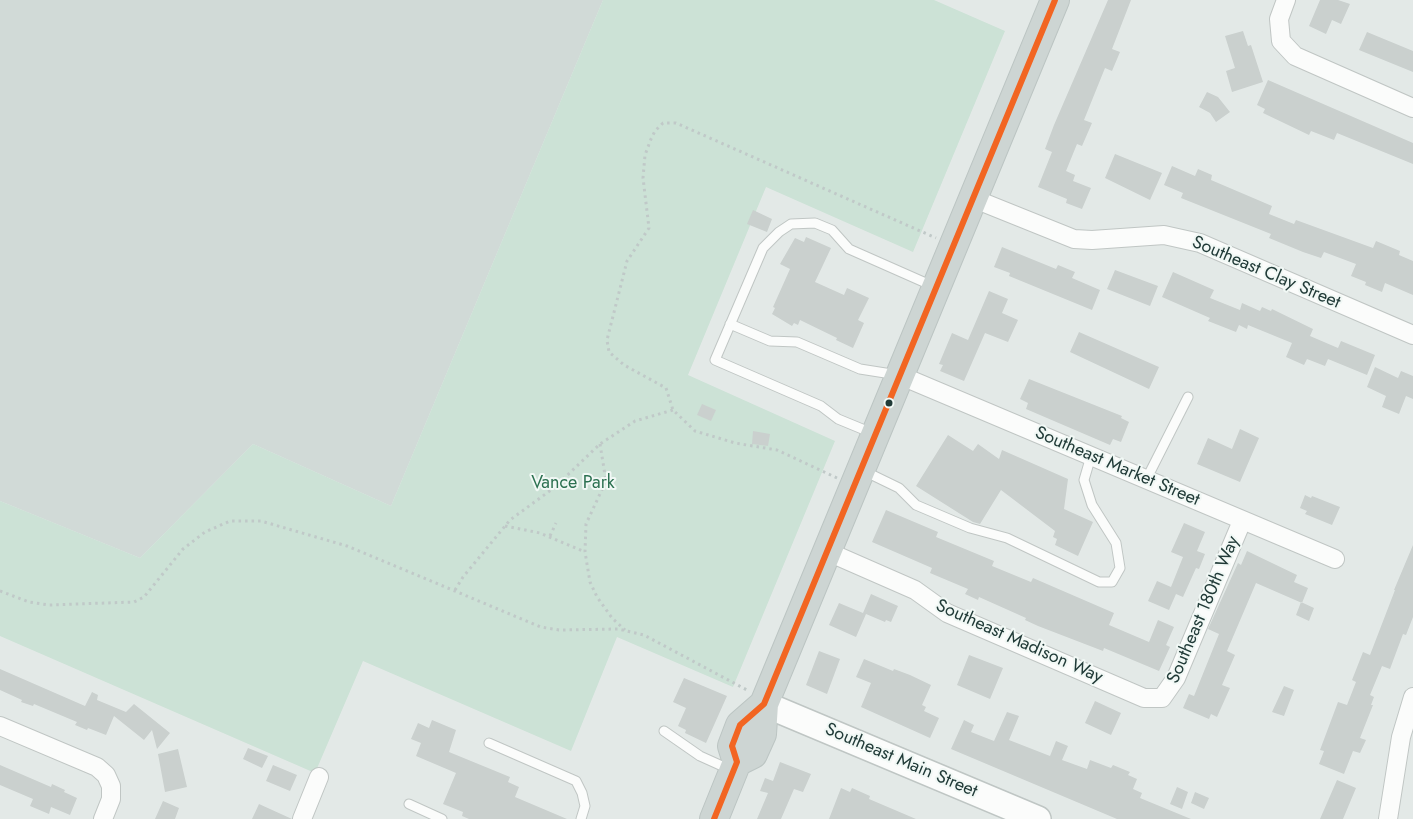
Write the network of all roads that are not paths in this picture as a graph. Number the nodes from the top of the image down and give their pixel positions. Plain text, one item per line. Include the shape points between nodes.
1 (1055, 0) edge
2 (1286, 0) edge
3 (1413, 108) edge
4 (972, 198) junction
5 (935, 287) junction
6 (730, 324) junction
7 (1413, 335) edge
8 (899, 375) junction
9 (1188, 397) dead end
10 (875, 434) junction
11 (1091, 456) junction
12 (857, 477) junction
13 (1146, 480) junction
14 (1242, 521) junction
15 (826, 551) junction
16 (1335, 559) dead end
17 (1413, 697) edge
18 (1162, 698) joint
19 (765, 701) junction
20 (0, 726) edge
21 (664, 731) dead end
22 (489, 744) dead end
23 (736, 767) junction
24 (319, 778) dead end
25 (409, 804) dead end
26 (103, 819) edge
27 (302, 819) edge
28 (442, 819) edge
29 (581, 819) edge
30 (714, 819) edge
31 (1038, 819) edge
32 (1388, 819) edge

1 - 4 main road
2 - 3 street via 1279,19 1281,41 1295,56
4 - 5 main road
4 - 7 street, Southeast Clay Street via 1074,239 1164,235 1200,243
5 - 6 lane via 849,249 832,230 815,223 791,224 763,248
5 - 8 main road
6 - 8 lane via 770,341 797,342 860,369
6 - 10 lane via 715,360 821,406 838,419
8 - 10 main road
8 - 11 street, Southeast Market Street
9 - 13 lane
10 - 12 main road
11 - 12 lane via 1084,480 1092,505 1116,543 1120,568 1112,582 1099,582 1007,538 970,528 925,509 916,505 899,488
11 - 13 street, Southeast Market Street
12 - 15 main road
13 - 14 street, Southeast Market Street
14 - 16 street, Southeast Market Street
14 - 18 street, Southeast 180th Way via 1176,678
15 - 18 street, Southeast Madison Way via 915,590 936,607 956,617 1144,698
15 - 19 main road
17 - 32 street via 1401,737
19 - 23 main road via 740,725 732,746
19 - 31 street, Southeast Main Street
20 - 26 street via 97,767 106,775 111,786 111,799
21 - 23 lane via 700,756
22 - 29 lane via 576,781 585,806
23 - 30 main road
24 - 27 street
25 - 28 lane

